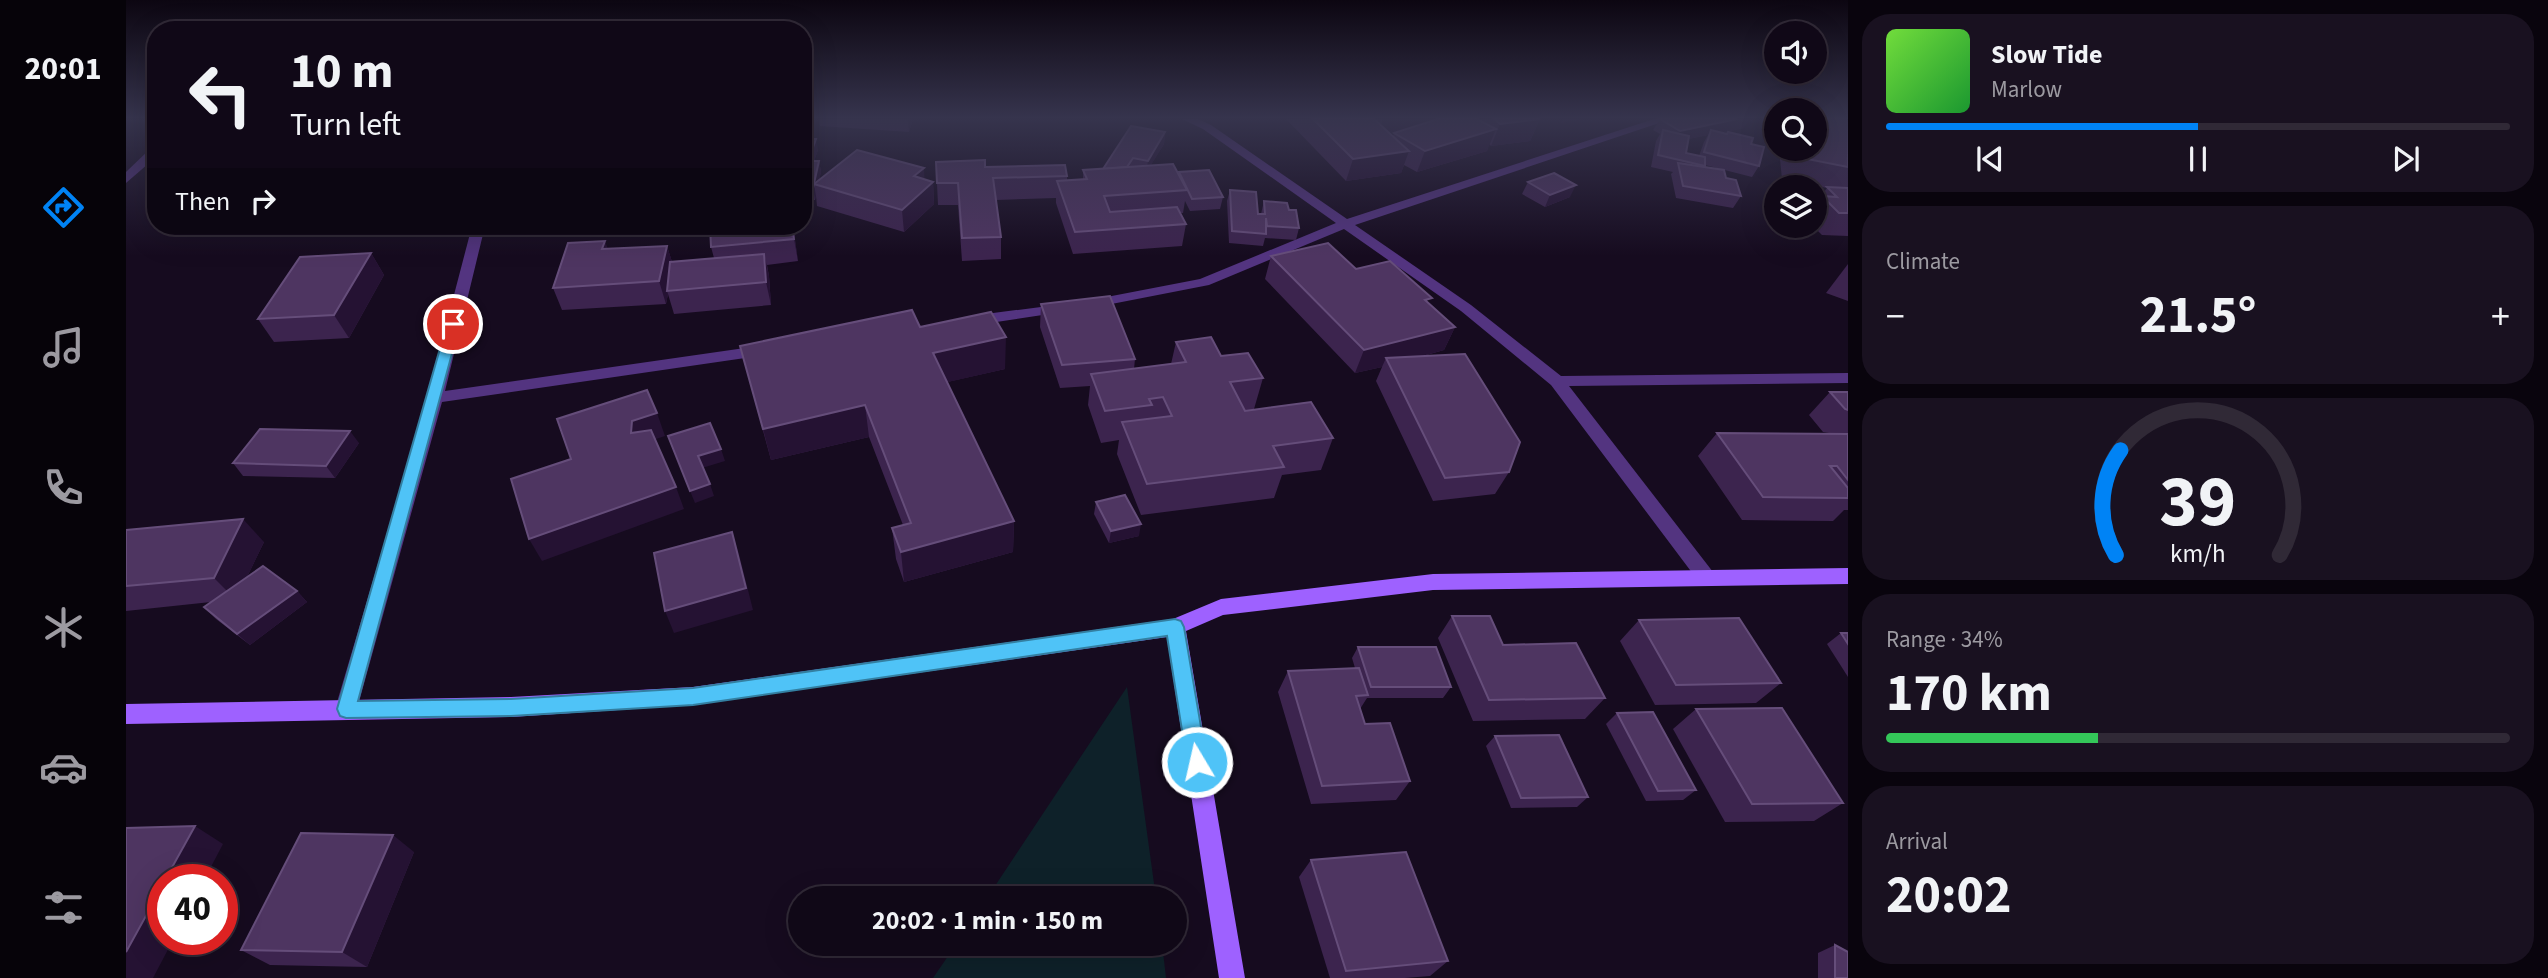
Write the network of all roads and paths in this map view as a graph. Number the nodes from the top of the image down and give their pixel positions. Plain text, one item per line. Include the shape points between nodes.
1 (141, 165) edge
2 (1267, 165) edge
3 (1526, 165) edge
4 (126, 179) edge
5 (1346, 223) junction
6 (476, 235) edge
7 (957, 323) edge
8 (779, 348) edge
9 (1848, 378) edge
10 (1557, 381) junction
11 (435, 398) junction
12 (1848, 576) edge
13 (1706, 577) junction
14 (1175, 627) junction
15 (346, 709) junction
16 (126, 714) edge
17 (1232, 978) edge

1 - 4 street
2 - 5 street
3 - 5 street
5 - 7 street via 1204,282 1126,299
5 - 10 street via 1466,308
6 - 11 street
8 - 11 street
9 - 10 street
10 - 13 street
11 - 15 street
12 - 13 street
13 - 14 street via 1433,582 1221,607
14 - 15 street via 693,696 511,707
14 - 17 street
15 - 16 street

